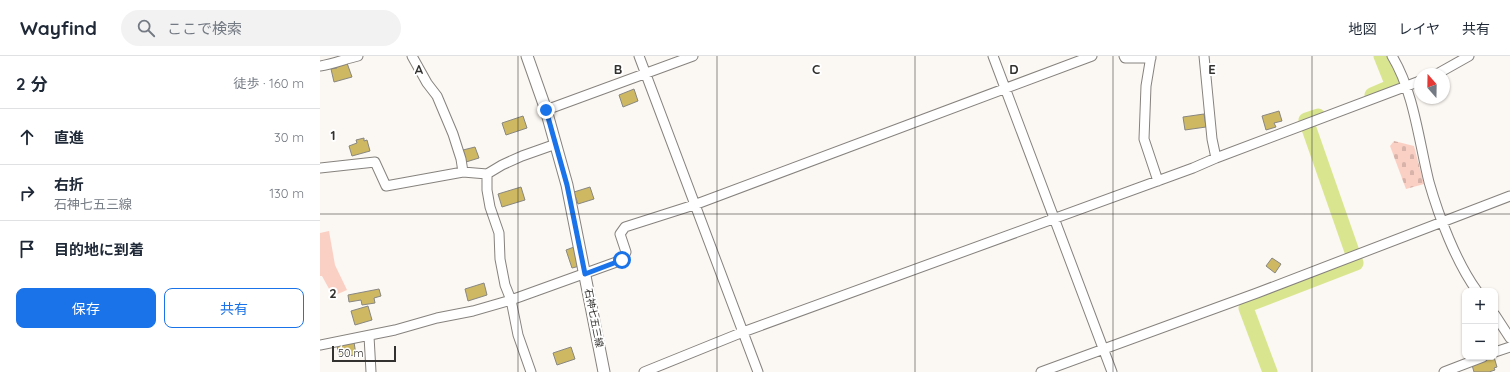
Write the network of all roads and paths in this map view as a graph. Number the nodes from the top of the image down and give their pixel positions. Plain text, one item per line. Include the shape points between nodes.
1 (358, 56) edge
2 (412, 56) edge
3 (527, 56) edge
4 (639, 56) edge
5 (692, 56) edge
6 (993, 56) edge
7 (1092, 56) edge
8 (1124, 56) edge
9 (1204, 56) edge
10 (1392, 56) edge
11 (1469, 56) edge
12 (1151, 57) edge
13 (320, 66) edge
14 (1448, 68) edge
15 (645, 74) junction
16 (1414, 83) edge
17 (1406, 86) junction
18 (1005, 89) junction
19 (546, 110) junction
20 (556, 144) junction
21 (1216, 158) junction
22 (320, 168) edge
23 (463, 172) junction
24 (487, 174) junction
25 (1158, 181) junction
26 (1510, 196) edge
27 (694, 205) junction
28 (1055, 219) junction
29 (1442, 223) junction
30 (585, 274) junction
31 (1475, 288) edge
32 (510, 300) junction
33 (1498, 320) edge
34 (743, 332) junction
35 (368, 336) junction
36 (1510, 338) edge
37 (320, 345) edge
38 (1510, 347) edge
39 (1104, 350) junction
40 (1498, 351) edge
41 (1475, 360) edge
42 (371, 372) edge
43 (531, 372) edge
44 (604, 372) edge
45 (644, 372) edge
46 (758, 372) edge
47 (1041, 372) edge
48 (1112, 372) edge
49 (1444, 372) edge

1 - 13 street
2 - 23 street via 437,96 453,134
3 - 19 main road, 石神七五三線
4 - 15 street
5 - 15 street
6 - 18 street
7 - 18 street
8 - 12 street
9 - 21 street
10 - 17 street
11 - 14 street
12 - 25 street via 1146,86 1144,139
15 - 19 street
15 - 27 street
16 - 17 street
17 - 21 street
17 - 29 street
18 - 27 street
18 - 28 street
19 - 20 main road, 石神七五三線
20 - 24 street via 522,156
20 - 30 main road, 石神七五三線
21 - 25 street
22 - 23 street via 375,162 386,186
23 - 24 street
24 - 32 street via 490,207 499,233 502,269
25 - 28 street
26 - 29 street
27 - 30 street via 625,227 620,234 626,252 622,260
27 - 34 street
28 - 34 street
28 - 39 street
29 - 31 street
29 - 39 street
30 - 32 street
30 - 44 main road, 石神七五三線
32 - 35 street
32 - 43 street via 518,335
33 - 36 street
34 - 45 street
34 - 46 street
35 - 37 street
35 - 42 street
38 - 40 street
39 - 47 street
39 - 48 street
41 - 49 street

